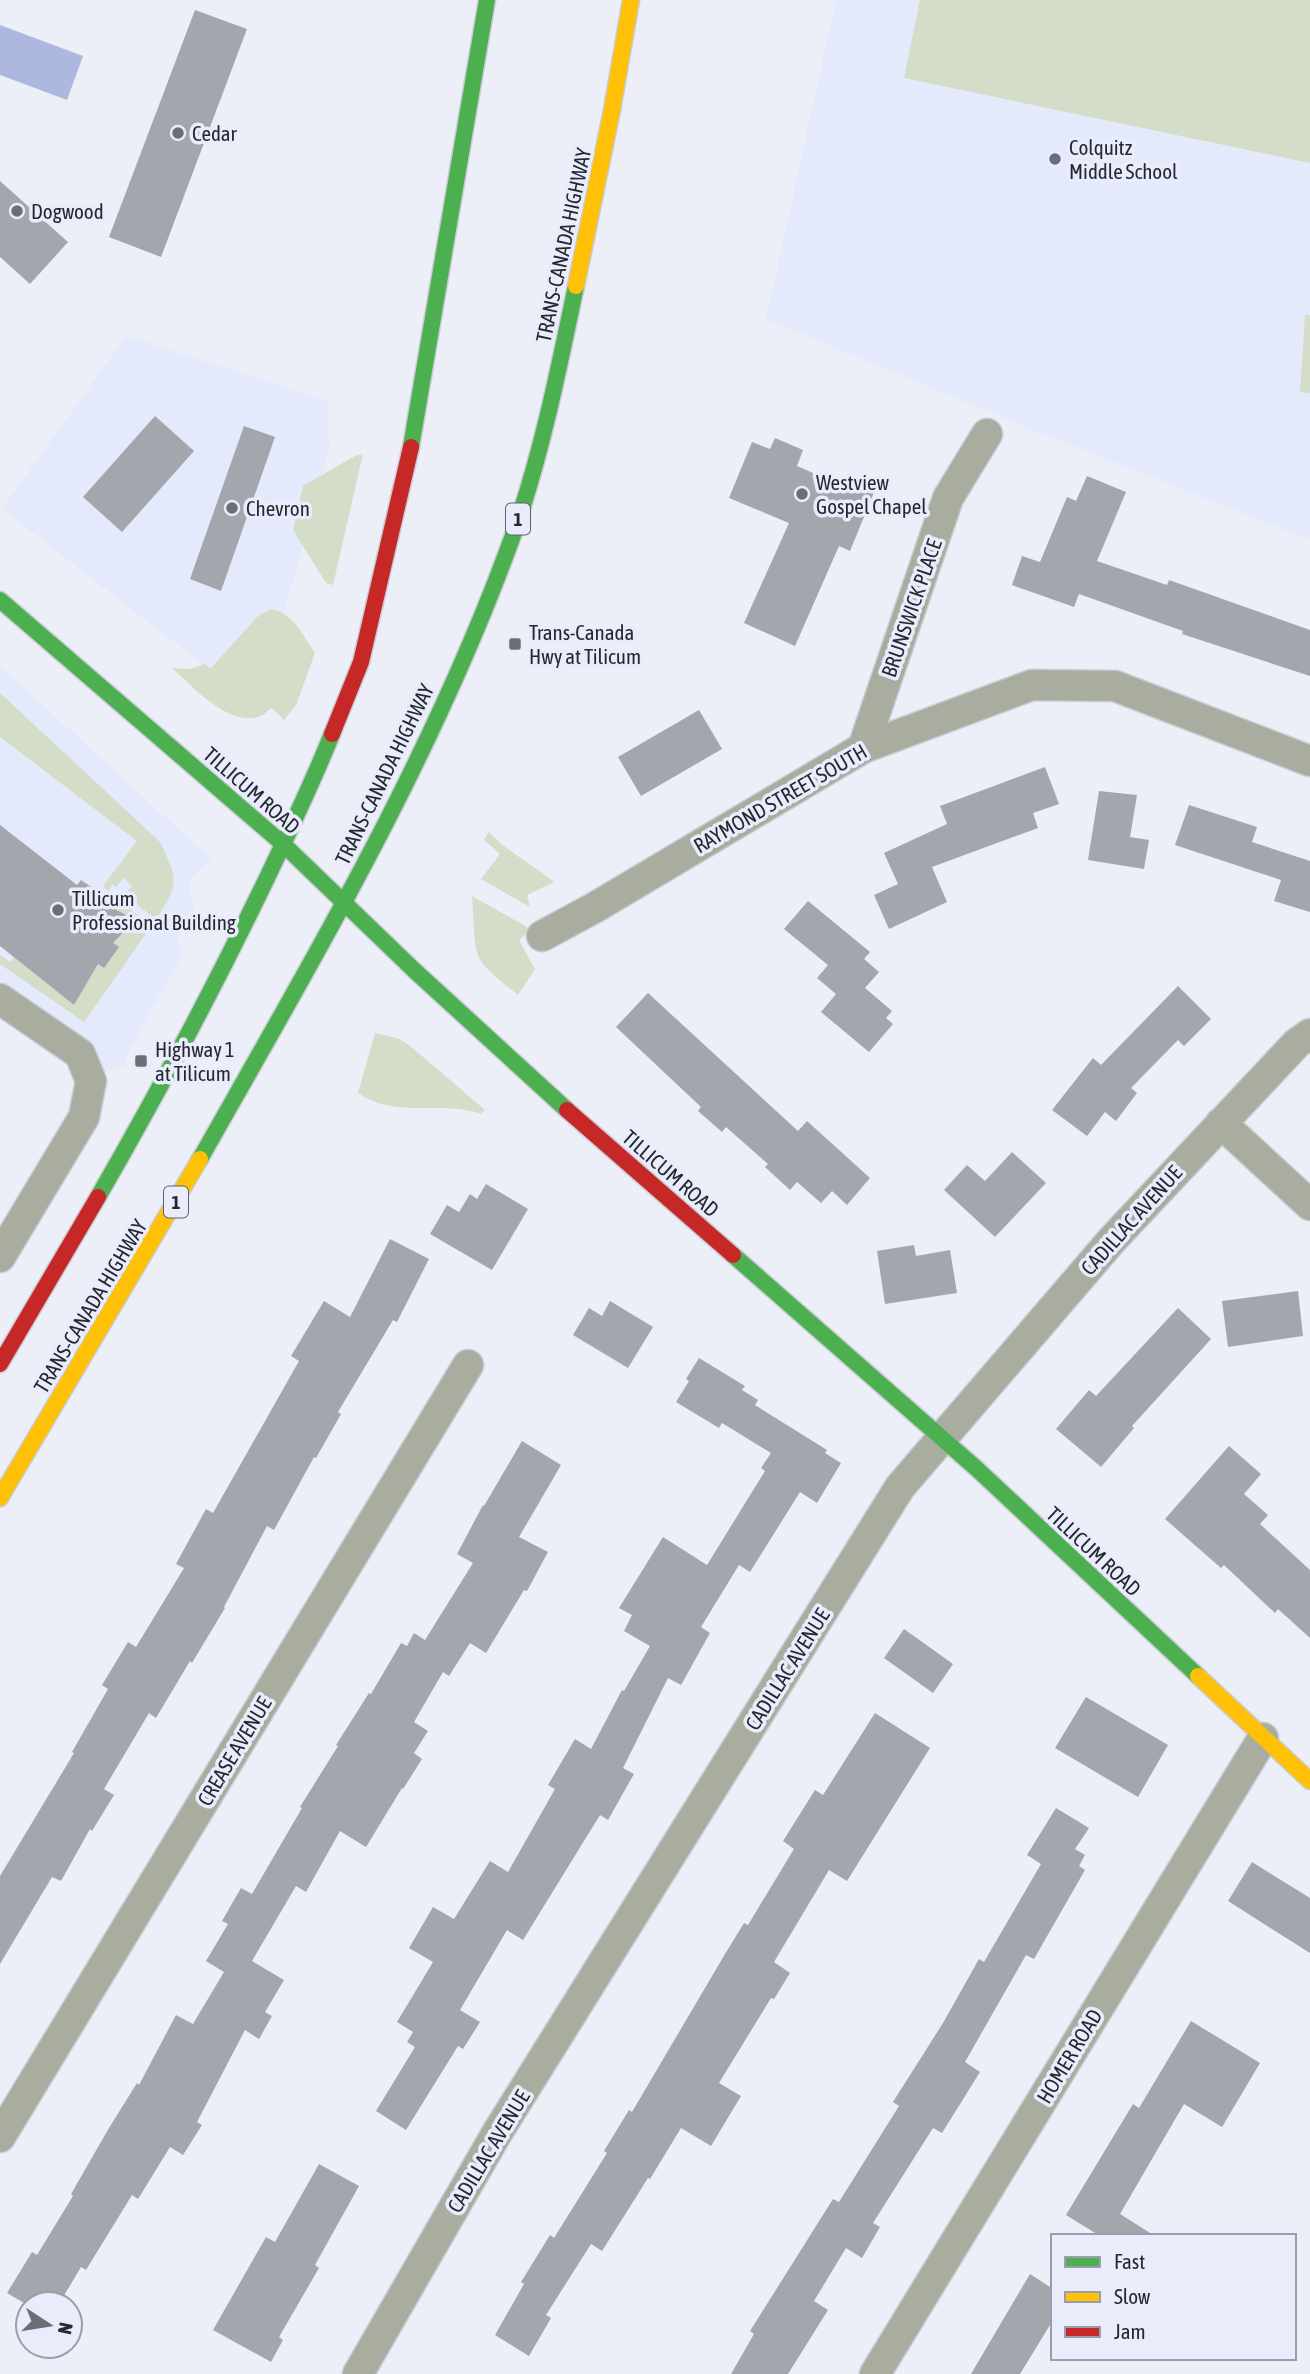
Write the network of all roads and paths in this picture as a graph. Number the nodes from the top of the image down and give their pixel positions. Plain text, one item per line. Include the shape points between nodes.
1 (487, 0) edge
2 (631, 0) edge
3 (987, 435) dead end
4 (0, 600) edge
5 (863, 748) junction
6 (1310, 761) edge
7 (283, 844) junction
8 (344, 901) junction
9 (542, 936) dead end
10 (0, 999) edge
11 (1310, 1034) edge
12 (1221, 1123) junction
13 (1310, 1205) edge
14 (0, 1257) edge
15 (0, 1364) edge
16 (468, 1365) dead end
17 (942, 1438) junction
18 (0, 1498) edge
19 (1263, 1738) junction
20 (1310, 1781) edge
21 (0, 2137) edge
22 (358, 2374) edge
23 (875, 2374) edge

1 - 7 main road via 419,410 392,536 361,662 317,774
2 - 8 main road, TRANS-CANADA HIGHWAY / 1 via 550,414 516,526 429,738
3 - 5 street, BRUNSWICK PLACE via 948,498
4 - 7 main road, TILLICUM ROAD
5 - 6 street, RAYMOND STREET SOUTH via 1032,685 1115,686
5 - 9 street, RAYMOND STREET SOUTH
7 - 8 main road, TILLICUM ROAD
7 - 15 main road via 154,1099
8 - 17 main road, TILLICUM ROAD via 567,1110
8 - 18 main road, TRANS-CANADA HIGHWAY / 1 via 177,1201
10 - 14 street via 80,1054 91,1081 84,1117
11 - 12 street, CADILLAC AVENUE
12 - 13 street
12 - 17 street, CADILLAC AVENUE via 1112,1240
16 - 21 street, CREASE AVENUE
17 - 19 main road, TILLICUM ROAD
17 - 22 street, CADILLAC AVENUE via 900,1487 497,2133
19 - 20 main road, TILLICUM ROAD
19 - 23 street, HOMER ROAD

